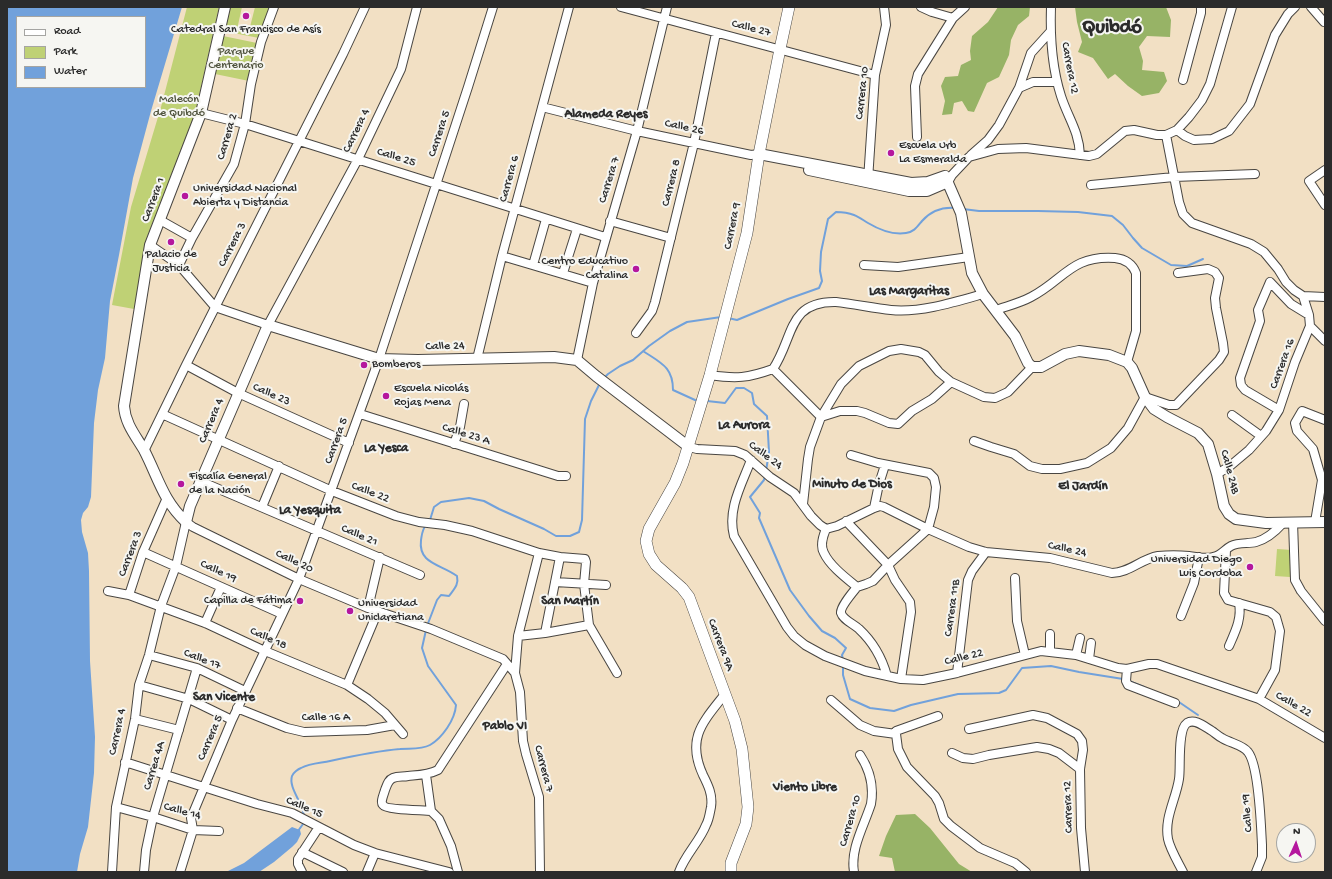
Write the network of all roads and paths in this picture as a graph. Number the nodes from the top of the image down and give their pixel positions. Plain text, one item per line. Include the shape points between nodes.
1 (225, 7) edge
2 (274, 7) edge
3 (365, 7) edge
4 (416, 7) edge
5 (493, 7) edge
6 (570, 7) edge
7 (621, 7) edge
8 (667, 7) edge
9 (790, 7) edge
10 (921, 7) edge
11 (965, 7) edge
12 (1051, 7) edge
13 (1201, 7) edge
14 (1232, 7) edge
15 (1295, 7) edge
16 (1311, 7) edge
17 (882, 8) edge
18 (664, 18) junction
19 (953, 18) junction
20 (1324, 22) dead end
21 (1050, 32) junction
22 (716, 33) junction
23 (780, 49) junction
24 (875, 75) junction
25 (1183, 80) dead end
26 (1057, 82) junction
27 (1020, 88) junction
28 (542, 107) junction
29 (201, 113) junction
30 (245, 124) junction
31 (1177, 130) junction
32 (637, 131) junction
33 (1166, 135) junction
34 (917, 137) dead end
35 (299, 141) junction
36 (694, 143) junction
37 (1080, 155) junction
38 (756, 156) junction
39 (970, 157) junction
40 (358, 159) junction
41 (1325, 170) edge
42 (1255, 174) dead end
43 (949, 178) junction
44 (1174, 178) junction
45 (868, 179) junction
46 (437, 183) junction
47 (1092, 185) dead end
48 (1325, 205) edge
49 (514, 209) junction
50 (546, 219) junction
51 (160, 220) junction
52 (610, 221) junction
53 (577, 228) junction
54 (605, 237) junction
55 (192, 238) junction
56 (671, 238) junction
57 (150, 245) junction
58 (502, 256) junction
59 (969, 257) junction
60 (179, 265) junction
61 (533, 265) junction
62 (864, 265) dead end
63 (563, 273) junction
64 (1178, 273) dead end
65 (593, 283) junction
66 (983, 294) junction
67 (1303, 296) junction
68 (1325, 297) edge
69 (215, 307) junction
70 (996, 310) junction
71 (1309, 315) junction
72 (268, 324) junction
73 (1310, 326) junction
74 (636, 334) dead end
75 (1325, 341) edge
76 (379, 359) junction
77 (477, 359) junction
78 (578, 360) junction
79 (1128, 362) junction
80 (186, 365) junction
81 (1032, 368) junction
82 (773, 369) junction
83 (710, 375) junction
84 (951, 382) junction
85 (238, 393) junction
86 (1145, 397) junction
87 (464, 404) dead end
88 (1176, 405) junction
89 (124, 406) joint
90 (1279, 410) junction
91 (162, 414) junction
92 (360, 414) junction
93 (1232, 415) dead end
94 (821, 417) junction
95 (1325, 420) edge
96 (1173, 421) junction
97 (1261, 436) junction
98 (218, 439) junction
99 (974, 441) dead end
100 (349, 443) junction
101 (454, 444) junction
102 (689, 447) junction
103 (144, 451) junction
104 (851, 455) dead end
105 (751, 460) junction
106 (885, 465) junction
107 (279, 466) junction
108 (1217, 474) junction
109 (566, 476) dead end
110 (200, 481) junction
111 (332, 491) junction
112 (166, 500) junction
113 (803, 504) junction
114 (262, 507) junction
115 (874, 508) junction
116 (846, 521) junction
117 (186, 522) junction
118 (1320, 522) edge
119 (1288, 523) junction
120 (826, 529) junction
121 (928, 529) junction
122 (317, 530) junction
123 (1226, 550) junction
124 (143, 552) junction
125 (986, 552) junction
126 (539, 553) junction
127 (380, 557) junction
128 (560, 557) junction
129 (1199, 557) junction
130 (888, 565) junction
131 (176, 566) junction
132 (420, 575) dead end
133 (1015, 578) dead end
134 (299, 579) junction
135 (555, 582) junction
136 (584, 584) junction
137 (606, 585) dead end
138 (222, 587) junction
139 (857, 587) junction
140 (108, 591) dead end
141 (129, 595) junction
142 (1239, 603) junction
143 (161, 606) junction
144 (368, 608) junction
145 (378, 611) junction
146 (282, 614) junction
147 (1181, 616) dead end
148 (1325, 621) edge
149 (205, 623) junction
150 (589, 625) junction
151 (544, 633) junction
152 (1050, 634) dead end
153 (518, 636) junction
154 (1080, 638) dead end
155 (1091, 643) dead end
156 (1229, 646) dead end
157 (265, 651) junction
158 (1050, 652) junction
159 (1025, 654) junction
160 (149, 655) junction
161 (1076, 655) junction
162 (1089, 659) junction
163 (507, 664) junction
164 (197, 668) junction
165 (1126, 669) junction
166 (515, 673) junction
167 (617, 673) dead end
168 (956, 673) junction
169 (887, 676) junction
170 (900, 679) junction
171 (139, 685) junction
172 (347, 685) junction
173 (245, 691) junction
174 (725, 694) junction
175 (189, 699) junction
176 (1258, 699) junction
177 (831, 700) dead end
178 (1175, 703) dead end
179 (237, 708) junction
180 (938, 716) dead end
181 (135, 719) junction
182 (232, 720) junction
183 (395, 725) junction
184 (969, 729) dead end
185 (179, 730) junction
186 (893, 733) junction
187 (403, 734) dead end
188 (1325, 738) edge
189 (952, 753) dead end
190 (860, 754) dead end
191 (125, 762) junction
192 (1080, 769) junction
193 (165, 774) junction
194 (426, 775) junction
195 (204, 787) junction
196 (116, 807) junction
197 (431, 811) junction
198 (152, 817) junction
199 (315, 825) junction
200 (193, 830) junction
201 (219, 831) dead end
202 (302, 852) junction
203 (375, 852) junction
204 (112, 872) edge
205 (144, 872) edge
206 (180, 872) edge
207 (302, 872) edge
208 (343, 872) edge
209 (367, 872) edge
210 (449, 872) edge
211 (458, 872) edge
212 (540, 872) edge
213 (679, 872) edge
214 (731, 872) edge
215 (854, 872) edge
216 (1026, 872) edge
217 (1085, 872) edge
218 (1183, 872) edge
219 (1256, 872) edge

1 - 29 street, Carrera 1
2 - 30 street, Carrera 2 via 261,42
3 - 35 street, Carrera 3
4 - 40 street, Carrera 4 via 401,70
5 - 46 street, Carrera 5
6 - 28 street, Carrera 6
7 - 18 street, Calle 27
8 - 18 street, Carrera 7
9 - 23 main road, Carrera 9
10 - 19 street
11 - 19 street
12 - 21 street, Carrera 12
13 - 25 street
14 - 31 street via 1210,84 1202,100
15 - 31 street via 1276,35 1250,104 1229,131 1212,139 1194,140
16 - 20 street
17 - 24 street, Carrera 10 via 886,25
18 - 22 street, Calle 27
18 - 32 street, Carrera 7
19 - 34 street via 918,74 915,86
21 - 26 street, Carrera 12
21 - 27 street via 1031,53
22 - 23 street, Calle 27
22 - 36 street, Carrera 8
23 - 24 street, Calle 27
23 - 38 main road, Carrera 9
24 - 45 street, Carrera 10
26 - 27 street via 1033,82
26 - 37 street, Carrera 12 via 1076,130
27 - 39 street via 999,125
28 - 32 street, Calle 26
28 - 49 street, Carrera 6
29 - 30 street, Calle 25
29 - 51 street, Carrera 1
30 - 35 street, Calle 25
30 - 55 street, Carrera 2 via 234,164
31 - 33 street
32 - 36 street, Calle 26
32 - 52 street, Carrera 7
33 - 37 street via 1124,131 1097,154
33 - 44 street
35 - 40 street, Calle 25
35 - 69 street, Carrera 3
36 - 38 street, Calle 26
36 - 56 street, Carrera 8
37 - 39 street via 1005,148
38 - 45 street, Calle 26
38 - 83 main road, Carrera 9 via 747,233
39 - 43 street
40 - 46 street, Calle 25
40 - 72 street, Carrera 4
41 - 48 street via 1310,180
42 - 44 street
43 - 45 street, Calle 26 via 922,183
43 - 59 street via 959,208
44 - 47 street
44 - 67 street via 1183,214 1192,223 1251,244 1264,252 1286,282
46 - 49 street, Calle 25
46 - 76 street, Carrera 5
49 - 50 street, Calle 25
49 - 58 street, Carrera 6
50 - 53 street, Calle 25
50 - 61 street
51 - 55 street
51 - 57 street, Carrera 1
52 - 54 street, Carrera 7
52 - 56 street
53 - 54 street, Calle 25
53 - 63 street
54 - 65 street, Carrera 7
55 - 60 street, Carrera 2
56 - 74 street, Carrera 8 via 652,310
57 - 60 street
57 - 89 street, Carrera 1
58 - 61 street
58 - 77 street, Carrera 6
59 - 62 street via 898,267
59 - 66 street via 972,274
60 - 69 street
61 - 63 street
63 - 65 street
64 - 88 street via 1208,269 1215,272 1219,278 1215,298 1224,352
65 - 78 street, Carrera 7
66 - 70 street
66 - 82 street via 946,304 908,310 836,302 814,304 798,316 780,359
67 - 68 street
67 - 71 street
69 - 72 street, Calle 24
69 - 80 street, Carrera 3
70 - 79 street via 1030,298 1080,262 1104,257 1122,259 1133,266 1136,273 1136,331
70 - 81 street via 1015,336
71 - 73 street
71 - 90 street via 1291,304 1270,282 1258,310 1260,321 1240,378 1245,390
72 - 76 street, Calle 24
72 - 85 street, Carrera 4
73 - 75 street
73 - 90 street, Carrera 16
76 - 77 street, Calle 24
76 - 92 street, Carrera 5
77 - 78 street, Calle 24 via 554,357
78 - 102 street
79 - 81 street via 1109,355 1079,351 1064,354 1041,367
79 - 86 street, Calle 24B
80 - 85 street, Calle 23
80 - 91 street, Carrera 3
81 - 84 street via 1008,392 995,398 984,397
82 - 83 street via 742,378
82 - 94 street
83 - 102 main road, Carrera 9
84 - 94 street via 896,425 857,411 840,411
84 - 94 street via 925,355 901,349 889,351 859,366 841,384
85 - 98 street, Carrera 4
85 - 100 street, Calle 23
86 - 88 street
86 - 96 street, Calle 24B via 1154,408
86 - 99 street via 1128,428 1111,448 1087,463 1060,470 1030,466 1014,454
87 - 101 street
88 - 96 street
89 - 103 street, Calle 20 via 128,425
90 - 97 street, Carrera 16
91 - 98 street, Calle 22
91 - 103 street, Carrera 3
92 - 100 street, Carrera 5
92 - 101 street, Calle 23 A
93 - 97 street
94 - 113 street via 810,447
95 - 118 street via 1302,411 1296,423 1298,431 1313,449 1322,480
96 - 108 street, Calle 24B via 1198,433 1208,444
97 - 108 street, Carrera 16 via 1249,450
98 - 107 street, Calle 22
98 - 110 street, Carrera 4
100 - 111 street, Carrera 5
101 - 109 street, Calle 23 A via 558,476
102 - 105 street, Calle 24 via 735,451 745,454
102 - 174 main road, Carrera 9A via 675,483 649,529 646,541 649,554 656,565 689,597
103 - 112 street, Calle 20
104 - 106 street
105 - 113 street, Calle 24 via 794,493
105 - 169 street, Calle 22 via 735,502 732,528 734,536 787,627 812,650 865,671
106 - 115 street
106 - 121 street via 929,473 934,478 936,492
107 - 111 street, Calle 22
107 - 114 street
108 - 119 street, Calle 24B via 1224,506 1236,519
110 - 114 street, Calle 21
110 - 117 street, Carrera 4
111 - 122 street, Carrera 5
111 - 126 street, Calle 22 via 396,516 472,531
112 - 117 street, Calle 20
112 - 124 street, Carrera 3
113 - 120 street, Calle 24 via 811,516
114 - 122 street, Calle 21
115 - 116 street
115 - 121 street, Calle 24 via 888,508
116 - 120 street
116 - 130 street
117 - 131 street, Carrera 4
117 - 134 street, Calle 20
118 - 119 street
119 - 123 street, Calle 24 via 1272,535 1255,542 1238,543
119 - 148 street via 1295,580
120 - 139 street via 822,544 823,552
121 - 125 street, Calle 24
121 - 130 street
122 - 127 street, Calle 21
122 - 134 street, Carrera 5
123 - 129 street, Calle 24 via 1213,558
123 - 142 street via 1224,593 1228,600
124 - 131 street, Calle 19
124 - 141 street, Carrera 3
125 - 129 street, Calle 24 via 1050,558 1112,573 1125,571 1158,556
125 - 168 street, Carrera 11B via 968,580
126 - 128 street, Calle 22
126 - 153 street
127 - 132 street, Calle 21
127 - 144 street
128 - 135 street
128 - 136 street, Calle 22 via 585,559
129 - 147 street via 1194,583
130 - 139 street via 873,581
130 - 170 street via 910,602 911,612
131 - 138 street, Calle 19
131 - 143 street, Carrera 4
133 - 159 street via 1017,621
134 - 144 street, Calle 20
134 - 146 street, Carrera 5
135 - 136 street
135 - 151 street
136 - 137 street
136 - 150 street
138 - 146 street, Calle 19
138 - 149 street
139 - 169 street via 841,609 841,613 860,629 880,655
140 - 141 street, Calle 18
141 - 143 street, Calle 18
142 - 156 street via 1241,612
142 - 176 street via 1270,612 1276,617 1280,631 1275,670
143 - 149 street, Calle 18
143 - 160 street, Carrera 4
144 - 145 street, Calle 20
145 - 163 street, Calle 20 via 420,624 502,659
145 - 172 street
146 - 157 street, Carrera 5
149 - 157 street, Calle 18
150 - 151 street
150 - 167 street
151 - 153 street
152 - 158 street
153 - 166 street
154 - 161 street
155 - 162 street
157 - 172 street, Calle 18
157 - 173 street, Carrera 5
158 - 159 street, Calle 22
158 - 161 street, Calle 22
159 - 168 street, Calle 22
160 - 164 street, Calle 17
160 - 171 street, Carrera 4
161 - 162 street, Calle 22
162 - 165 street, Calle 22
163 - 166 street, Calle 20
163 - 194 street via 441,767
164 - 173 street, Calle 17
164 - 175 street, Carrea 4A
165 - 176 street, Calle 22 via 1157,664
165 - 178 street via 1128,685
166 - 212 street, Carrera 7 via 520,692 525,748 539,797
168 - 170 street, Calle 22 via 923,680
169 - 170 street, Calle 22
171 - 175 street
171 - 181 street, Carrera 4
172 - 183 street, Calle 18 via 368,698
173 - 179 street, Carrera 5
174 - 213 street via 701,725 698,734 696,751 710,791 711,806 706,825
174 - 214 main road, Carrera 9A via 742,749 748,807 746,824 731,863
175 - 182 street
175 - 185 street, Carrea 4A
176 - 188 street, Calle 22
177 - 186 street via 860,724 874,731
179 - 182 street, Carrera 5
179 - 183 street, Calle 16 A via 304,732 367,730
180 - 186 street
181 - 185 street
181 - 191 street, Carrera 4
182 - 195 street, Carrera 5
183 - 187 street, Calle 18
184 - 192 street, Carrera 12 via 1032,715 1047,718 1077,734 1082,741
185 - 193 street, Carrea 4A
186 - 216 street via 897,736 898,749 907,767 935,796 944,819 980,848 1015,863
189 - 192 street via 973,759 1037,747 1049,748
190 - 215 street, Carrera 10 via 869,771 872,796 853,858
191 - 193 street, Calle 15
191 - 196 street, Carrera 4
192 - 217 street, Carrera 12
193 - 195 street, Calle 15
193 - 198 street, Carrea 4A
194 - 197 street
194 - 197 street via 396,777 390,780 382,804 387,807
195 - 199 street, Calle 15 via 292,813
195 - 200 street, Carrera 5 via 191,818
196 - 198 street, Calle 14
196 - 204 street, Carrera 4
197 - 211 street via 439,819 448,839
198 - 200 street, Calle 14
198 - 205 street, Carrea 4A
199 - 202 street
199 - 203 street, Calle 15 via 354,845
200 - 201 street, Calle 14
200 - 206 street, Carrera 5
202 - 207 street via 298,859
202 - 208 street
203 - 209 street
203 - 210 street, Calle 15
218 - 219 street, Calle 19 via 1168,840 1167,827 1179,779 1183,728 1193,721 1242,748 1252,758 1262,845 1262,857

